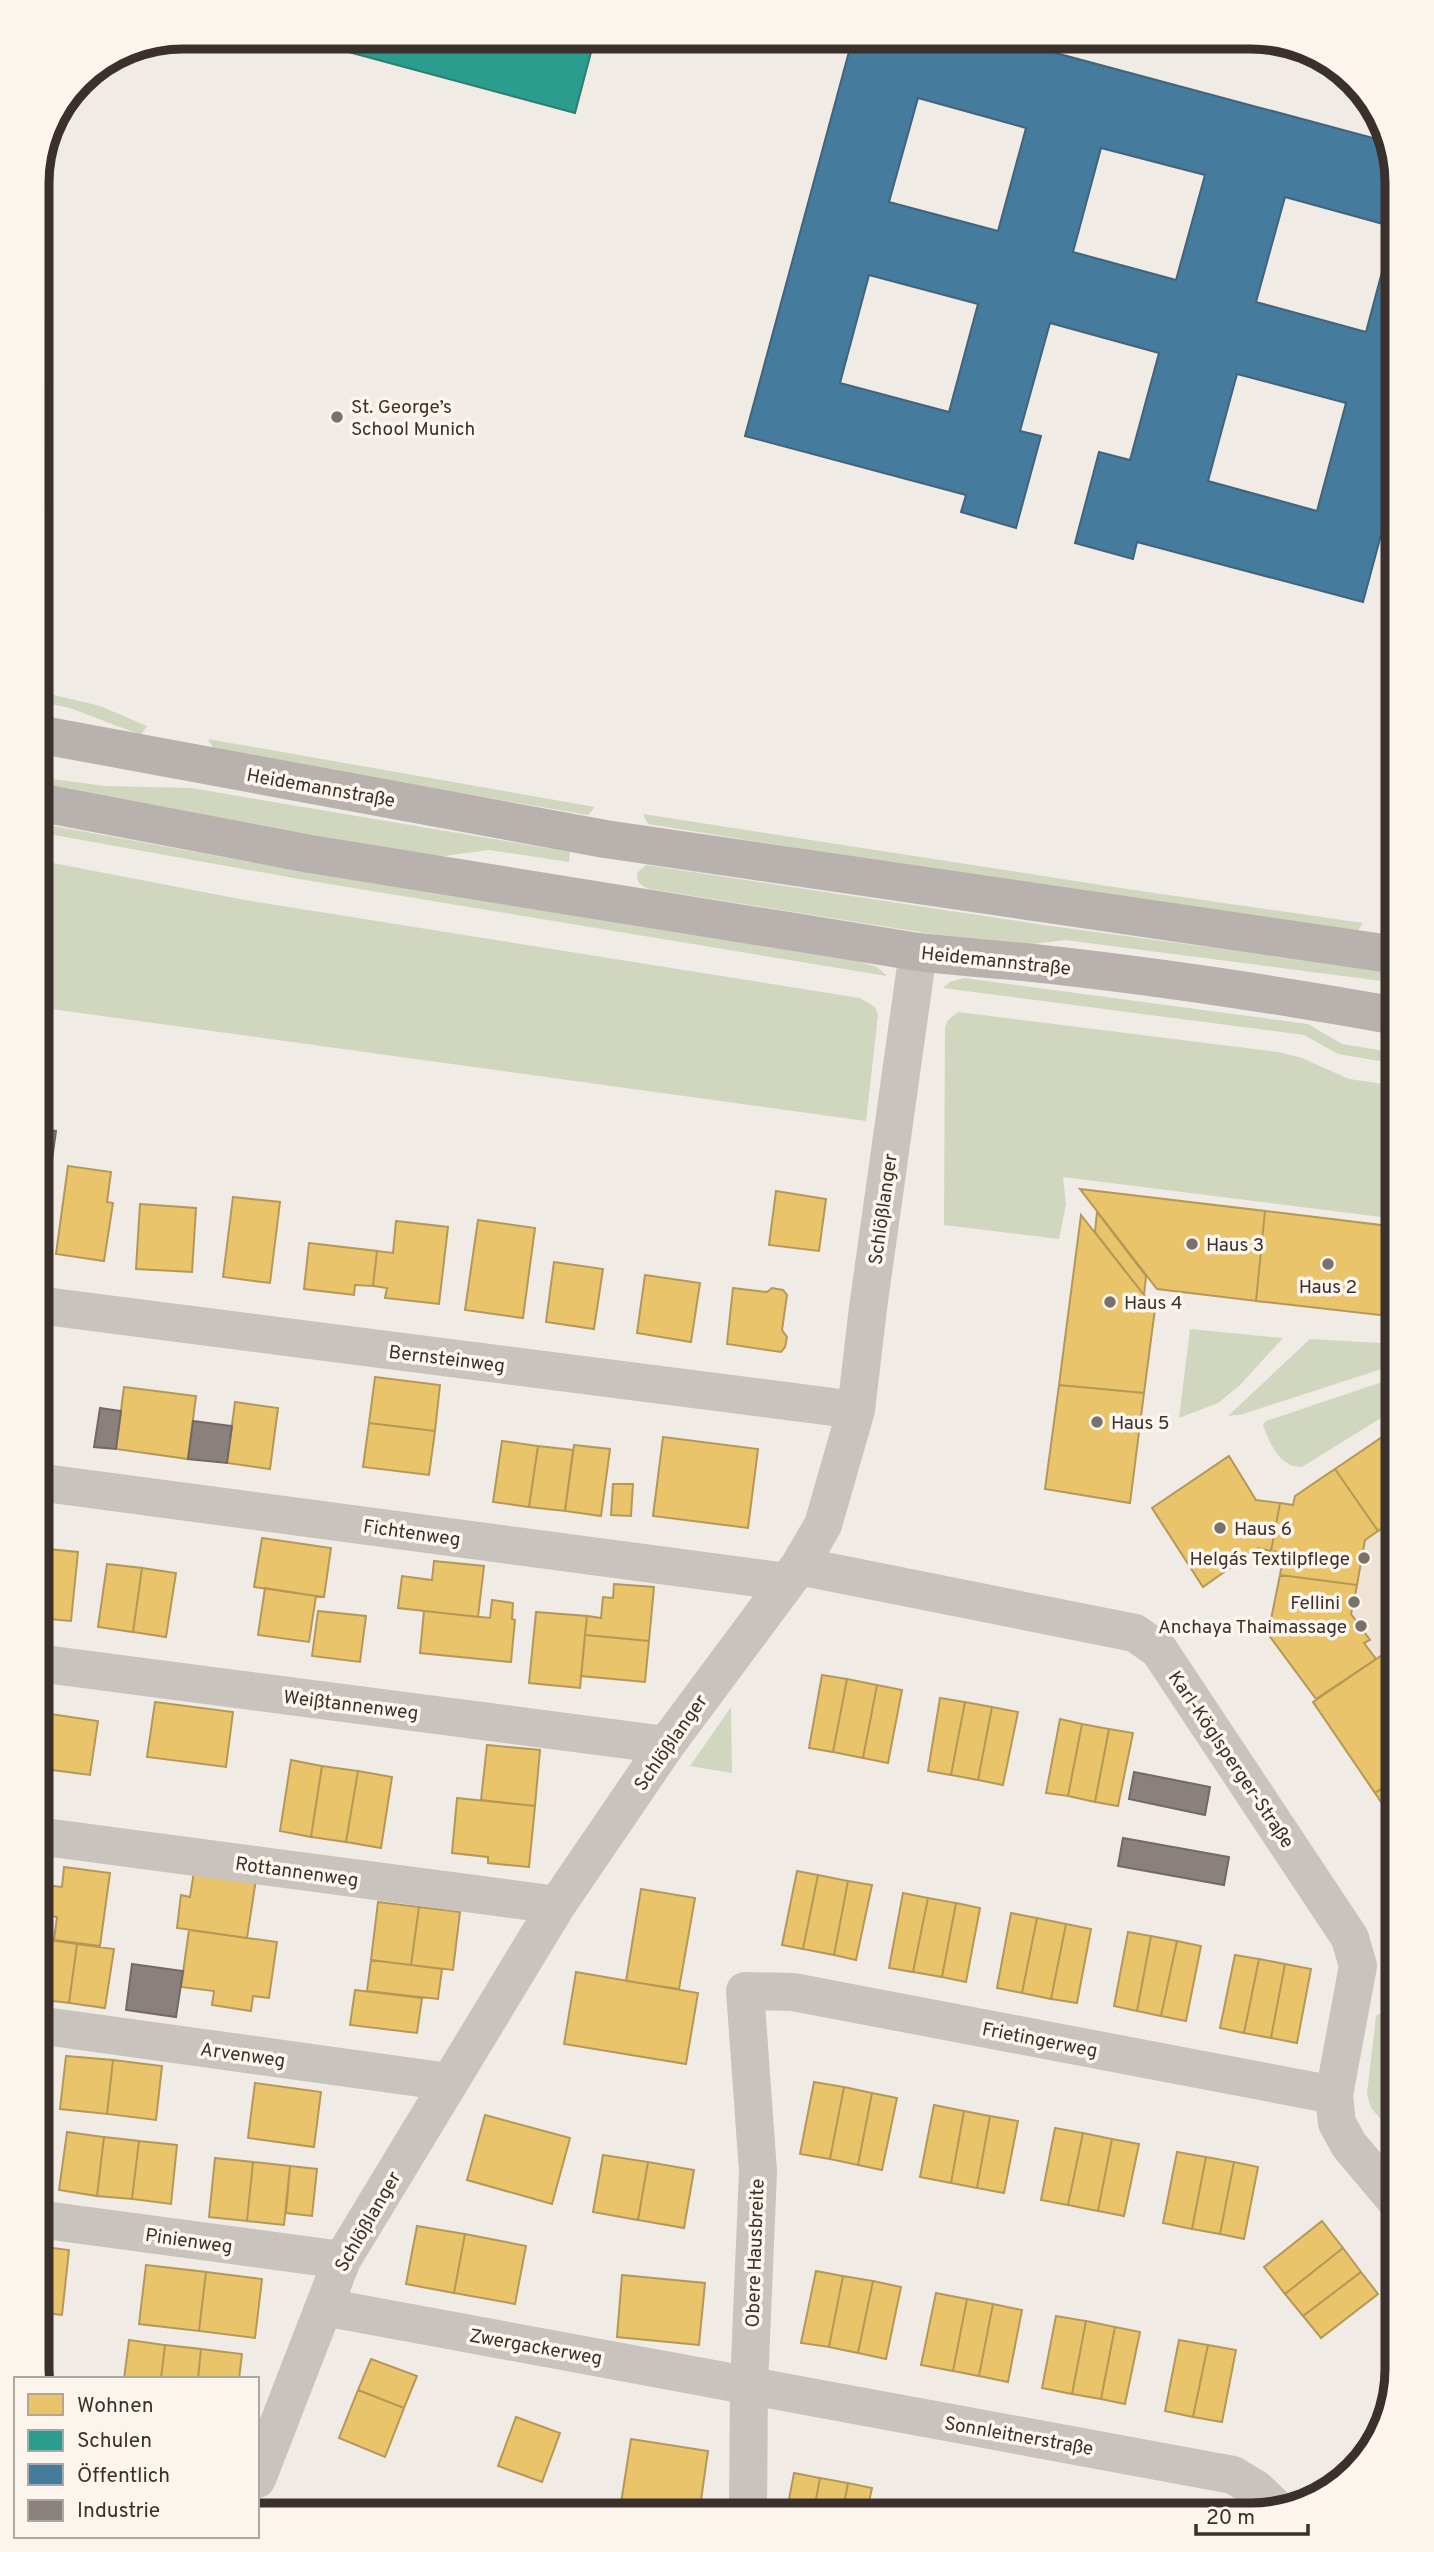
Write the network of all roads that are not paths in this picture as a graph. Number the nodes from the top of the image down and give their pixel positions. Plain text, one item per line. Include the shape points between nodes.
1 (49, 736) edge
2 (49, 804) edge
3 (605, 839) junction
4 (594, 899) junction
5 (918, 951) junction
6 (1385, 953) edge
7 (1385, 1014) edge
8 (49, 1308) edge
9 (856, 1410) junction
10 (49, 1483) edge
11 (793, 1574) junction
12 (49, 1665) edge
13 (666, 1745) junction
14 (49, 1838) edge
15 (557, 1905) junction
16 (745, 1991) joint
17 (49, 2027) edge
18 (449, 2082) junction
19 (1334, 2095) junction
20 (1385, 2188) edge
21 (49, 2221) edge
22 (342, 2260) junction
23 (324, 2307) junction
24 (749, 2386) junction
25 (264, 2440) edge
26 (259, 2468) edge
27 (1270, 2502) edge
28 (748, 2503) edge

1 - 3 main road, Heidemannstraße
2 - 4 main road, Heidemannstraße via 310,854
3 - 4 main road
3 - 6 main road, Heidemannstraße
4 - 5 main road, Heidemannstraße
5 - 7 main road, Heidemannstraße via 1299,998
5 - 9 street, Schlößlanger
8 - 9 street, Bernsteinweg
9 - 11 street, Schlößlanger via 823,1525
10 - 11 street, Fichtenweg
11 - 13 street, Schlößlanger
11 - 19 street, Karl-Köglsperger-Straße via 1135,1633 1159,1650 1350,1938 1357,1966
12 - 13 street, Weißtannenweg
13 - 15 street, Schlößlanger
14 - 15 street, Rottannenweg
15 - 18 street, Schlößlanger
16 - 19 street, Frietingerweg via 793,1992
16 - 24 street, Obere Hausbreite via 758,2171
17 - 18 street, Arvenweg
18 - 22 street, Schlößlanger
19 - 20 street, Karl-Köglsperger-Straße via 1337,2123 1349,2145
21 - 22 street, Pinienweg
22 - 23 street, Schlößlanger
23 - 24 street, Zwergackerweg
23 - 25 street, Schlößlanger
24 - 27 street, Sonnleitnerstraße via 1233,2475
24 - 28 street, Obere Hausbreite
25 - 26 street, Schlößlanger

